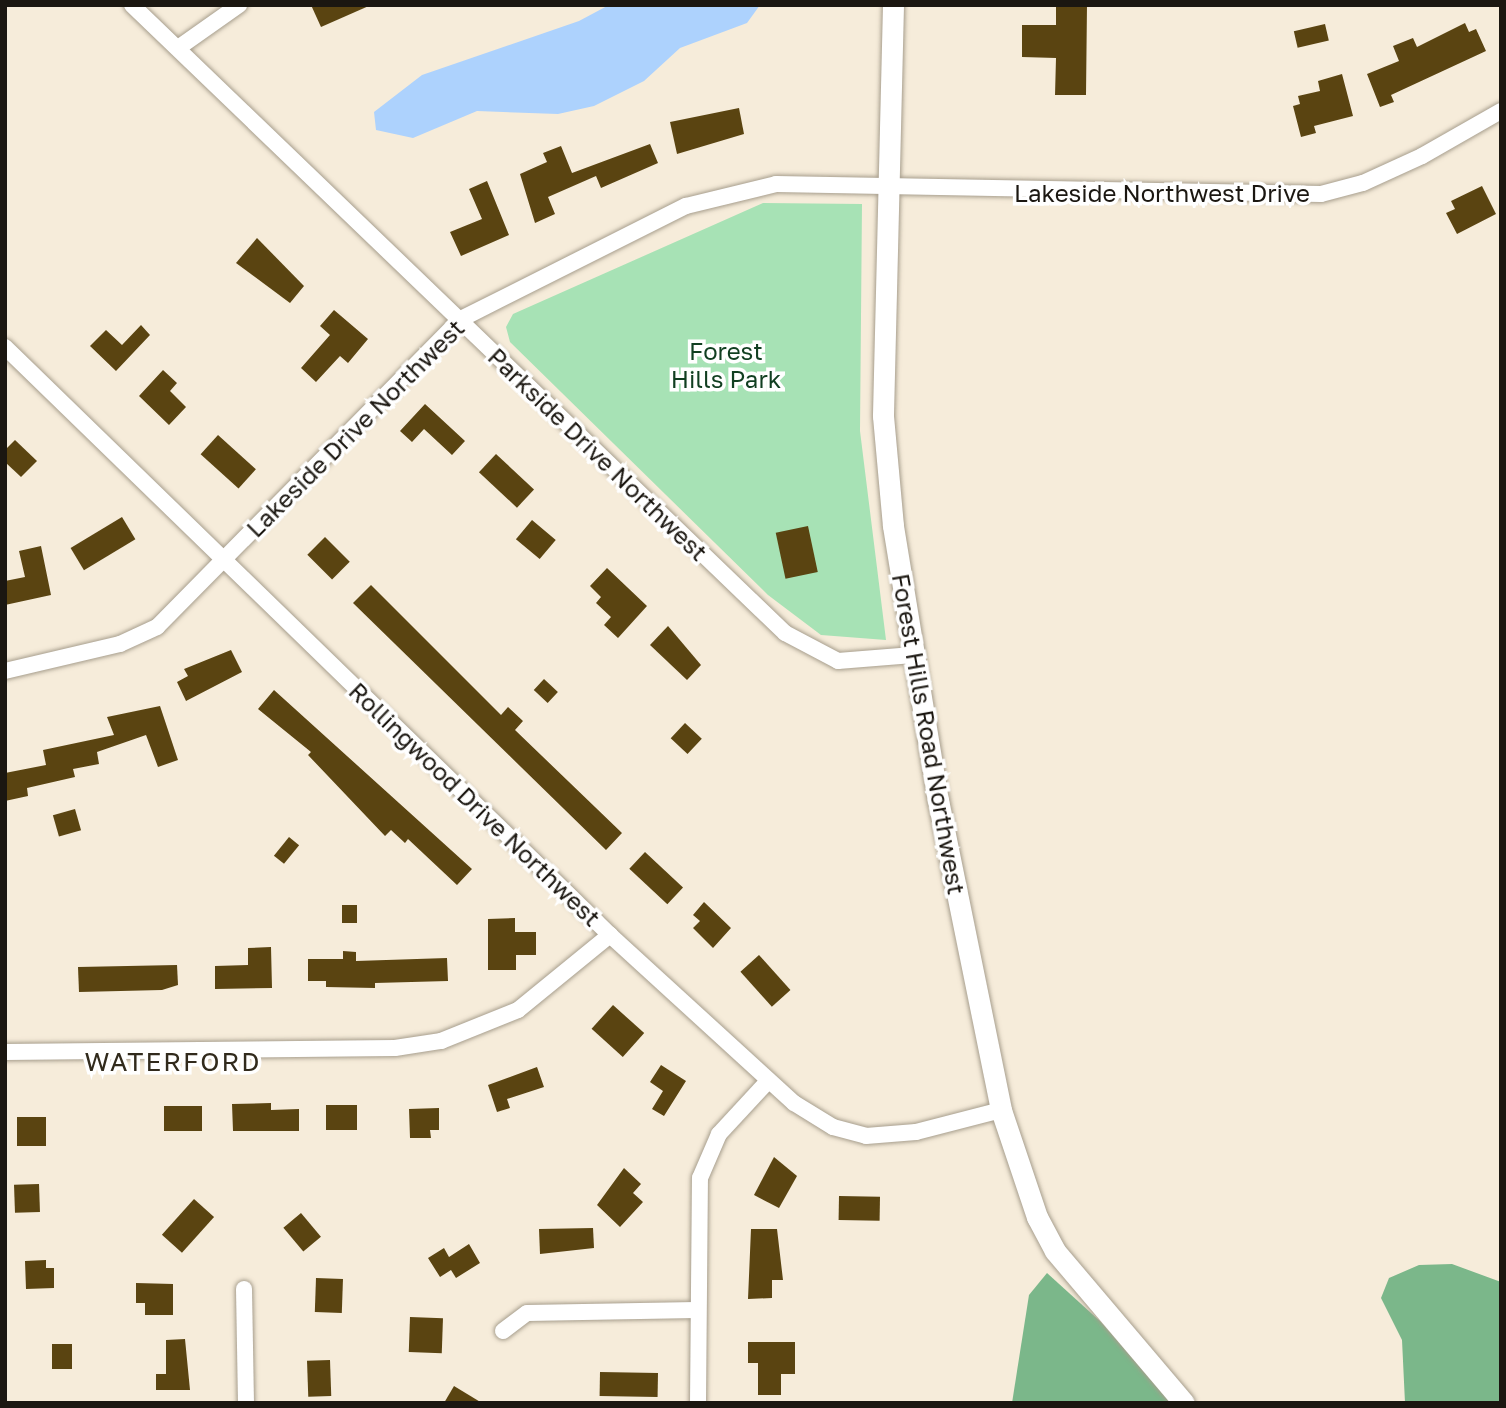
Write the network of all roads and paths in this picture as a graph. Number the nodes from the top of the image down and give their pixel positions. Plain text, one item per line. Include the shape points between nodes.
1 (132, 5) edge
2 (239, 5) edge
3 (893, 5) edge
4 (178, 48) junction
5 (1501, 111) edge
6 (887, 189) junction
7 (461, 318) junction
8 (5, 347) edge
9 (222, 560) junction
10 (913, 656) junction
11 (5, 671) edge
12 (610, 935) junction
13 (5, 1052) edge
14 (768, 1082) junction
15 (1001, 1110) junction
16 (244, 1289) dead end
17 (696, 1310) junction
18 (503, 1331) dead end
19 (246, 1403) edge
20 (698, 1403) edge
21 (1184, 1403) edge

1 - 4 street, Parkside Drive Northwest
2 - 4 street
3 - 6 main road, Forest Hills Road Northwest
4 - 7 street, Parkside Drive Northwest
5 - 6 street, Lakeside Northwest Drive via 1422,156 1363,183 1321,194
6 - 7 street, Lakeside Drive Northwest via 776,184 715,196 644,225
6 - 10 main road, Forest Hills Road Northwest via 883,416
7 - 9 street, Lakeside Drive Northwest
7 - 10 street, Parkside Drive Northwest via 796,642 850,662
8 - 9 street, Rollingwood Drive Northwest
9 - 11 street, Lakeside Drive Northwest via 196,592 141,637
9 - 12 street, Rollingwood Drive Northwest
10 - 15 main road, Forest Hills Road Northwest
12 - 13 street via 518,1010 441,1041 395,1048
12 - 14 street, Rollingwood Drive Northwest
14 - 15 street, Rollingwood Drive Northwest via 833,1127 866,1136 916,1132
14 - 17 street via 719,1134 703,1168
15 - 21 main road, Forest Hills Road Northwest via 1037,1217 1062,1262
16 - 19 street
17 - 18 street via 527,1313
17 - 20 street

